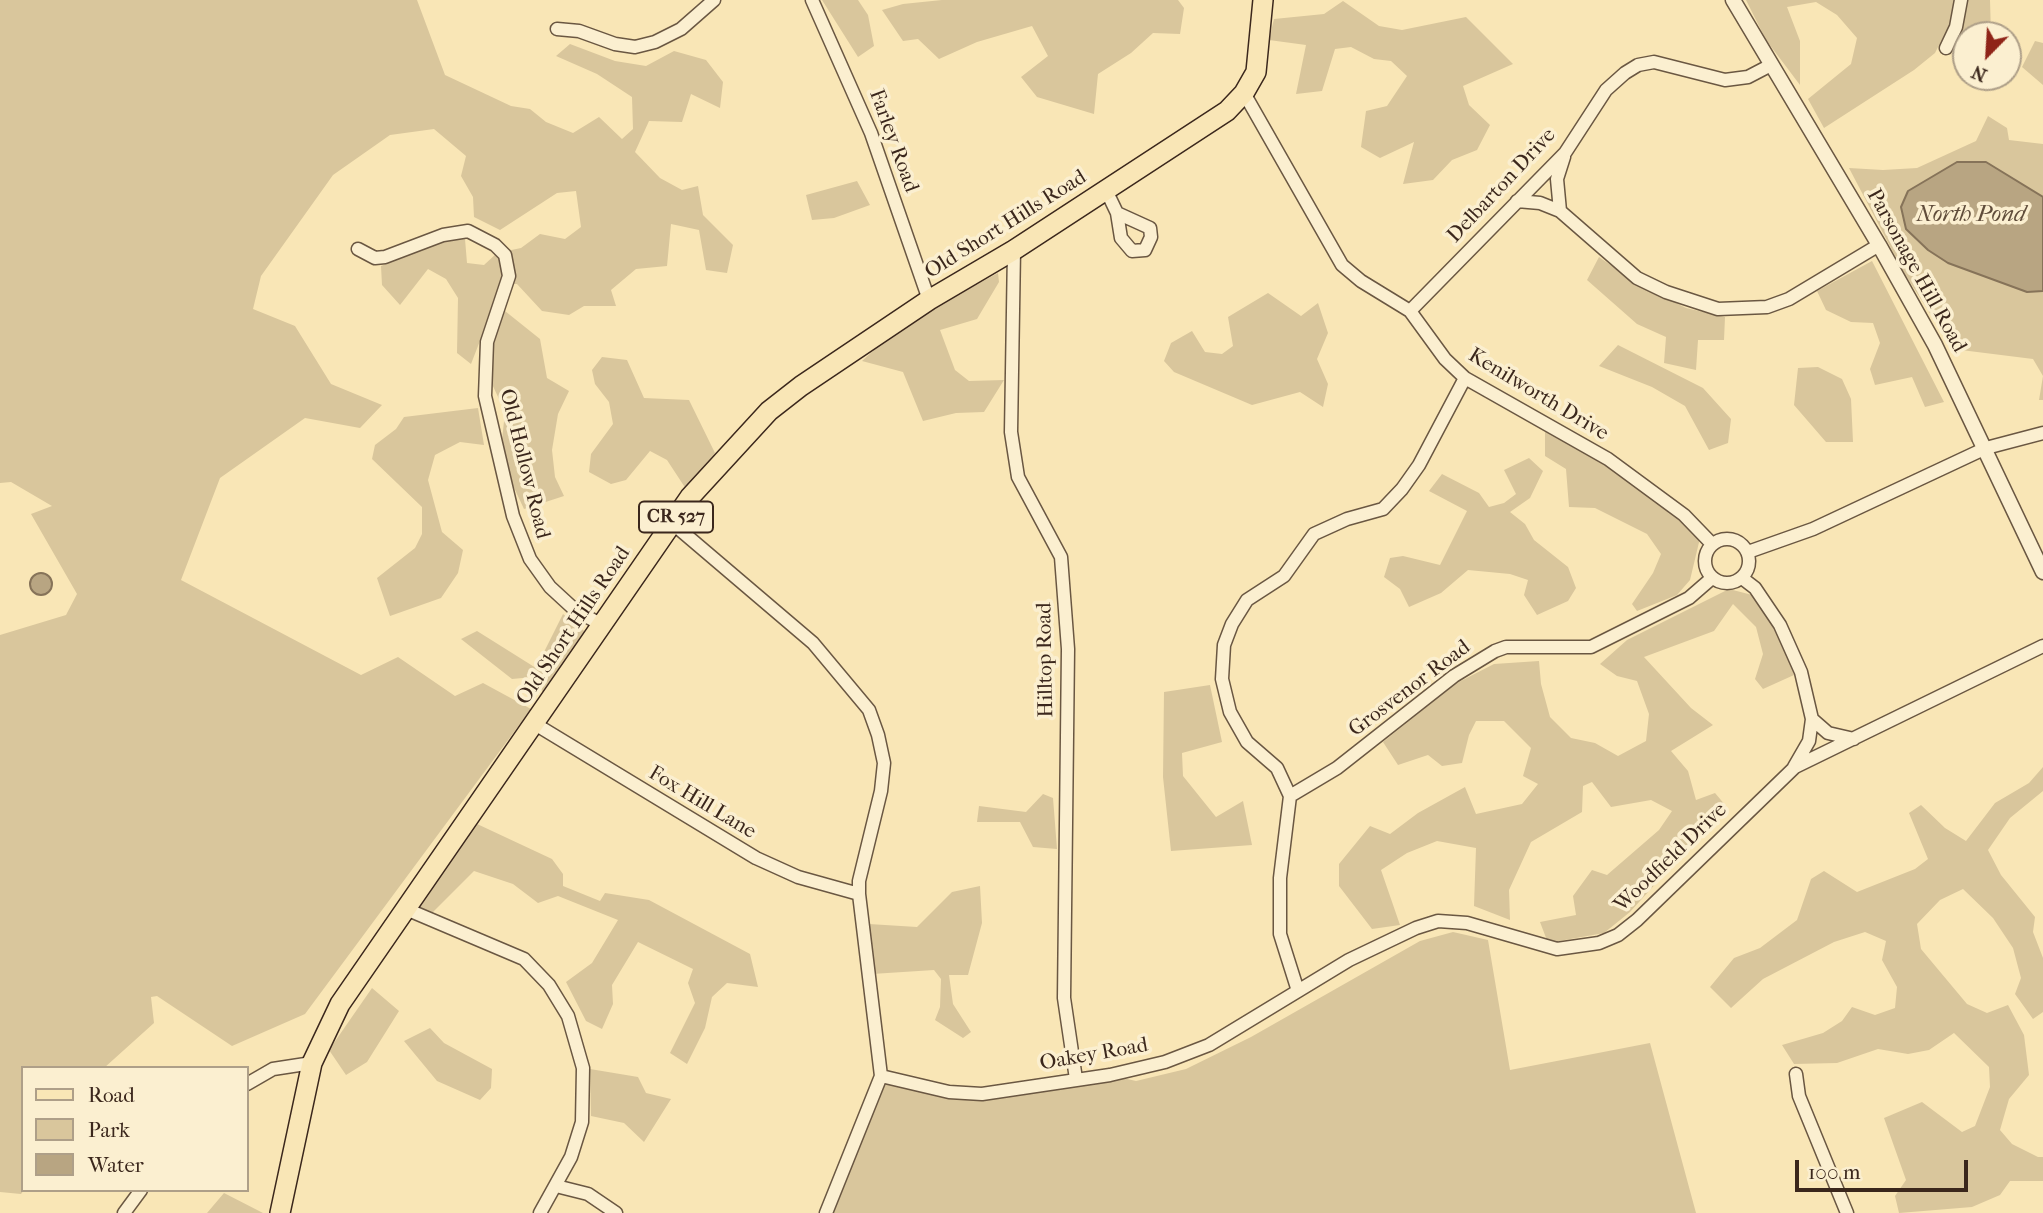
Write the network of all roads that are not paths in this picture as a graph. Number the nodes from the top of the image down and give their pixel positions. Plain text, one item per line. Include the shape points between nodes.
1 (714, 0) edge
2 (812, 0) edge
3 (1263, 0) edge
4 (1733, 0) edge
5 (1961, 0) edge
6 (557, 29) dead end
7 (1946, 48) dead end
8 (1771, 65) junction
9 (1244, 93) junction
10 (1565, 153) junction
11 (1106, 190) junction
12 (1517, 201) junction
13 (1560, 211) junction
14 (1117, 213) dead end
15 (1879, 244) junction
16 (358, 249) dead end
17 (1014, 250) junction
18 (929, 300) junction
19 (1410, 310) junction
20 (1465, 378) junction
21 (2043, 433) edge
22 (1986, 448) junction
23 (672, 523) junction
24 (1712, 544) junction
25 (1748, 552) junction
26 (2043, 572) edge
27 (1713, 578) junction
28 (1742, 578) junction
29 (602, 625) junction
30 (2043, 646) edge
31 (1812, 719) junction
32 (535, 723) junction
33 (1855, 739) junction
34 (1791, 771) junction
35 (1290, 796) junction
36 (859, 894) junction
37 (406, 909) junction
38 (1298, 991) junction
39 (312, 1063) junction
40 (1796, 1074) dead end
41 (881, 1076) junction
42 (1076, 1079) junction
43 (248, 1083) edge
44 (556, 1185) junction
45 (140, 1192) edge
46 (124, 1213) edge
47 (280, 1213) edge
48 (540, 1213) edge
49 (616, 1213) edge
50 (826, 1213) edge
51 (1847, 1213) edge

1 - 6 street via 681,30 635,47
2 - 18 street, Farley Road via 871,133
3 - 9 main road, Old Short Hills Road / CR 527 via 1256,72
4 - 8 street, Parsonage Hill Road
5 - 7 street
8 - 10 street, Delbarton Drive via 1748,77 1725,79 1668,63 1638,65 1606,90
8 - 15 street, Parsonage Hill Road
9 - 11 main road, Old Short Hills Road / CR 527 via 1227,111
9 - 19 street, Kenilworth Drive via 1342,265
10 - 12 street, Delbarton Drive
10 - 13 street via 1557,179
11 - 14 street
11 - 17 main road, Old Short Hills Road / CR 527
12 - 13 street
12 - 19 street, Delbarton Drive
13 - 15 street via 1637,278 1718,310 1767,307 1789,299
15 - 22 street, Parsonage Hill Road
16 - 29 street, Old Hollow Road via 375,258 384,257 468,231 495,245 505,256 509,276 487,341 485,396 516,528 550,587 575,610
17 - 18 main road, Old Short Hills Road / CR 527
17 - 42 street, Hilltop Road via 1011,432 1018,477 1061,556 1068,649 1064,998
18 - 23 main road, Old Short Hills Road / CR 527 via 769,411 712,471
19 - 20 street, Kenilworth Drive via 1445,359
20 - 24 street, Kenilworth Drive via 1608,459 1684,515
20 - 35 street via 1402,489 1383,509 1314,534 1294,566 1247,600 1232,624 1222,656 1226,702 1240,733 1277,768
21 - 22 street
22 - 25 street via 1824,524
22 - 26 street, Parsonage Hill Road
23 - 29 main road, Old Short Hills Road / CR 527
23 - 36 street via 813,643 869,710 884,763
24 - 25 street via 1732,539
24 - 27 street via 1704,561
25 - 28 street via 1749,566
27 - 28 street via 1729,584
27 - 35 street, Grosvenor Road via 1689,598 1591,647 1506,647 1495,651 1454,676 1337,768
28 - 31 street via 1766,603 1792,648
29 - 32 main road, Old Short Hills Road / CR 527
30 - 33 street, Woodfield Drive
31 - 33 street via 1828,733
31 - 34 street via 1808,741
32 - 36 street, Fox Hill Lane via 756,858 798,877
32 - 37 main road, Old Short Hills Road / CR 527
33 - 34 street, Woodfield Drive
34 - 38 street, Woodfield Drive via 1619,935 1557,949 1467,923 1438,921 1349,960
35 - 38 street via 1280,878 1280,934
36 - 41 street
37 - 39 main road, Old Short Hills Road / CR 527 via 340,1004
37 - 44 street via 524,959 559,1000 575,1035 584,1086 577,1140
38 - 42 street, Oakey Road via 1209,1045 1165,1062
39 - 43 street via 273,1069
39 - 47 main road, Old Short Hills Road / CR 527
40 - 51 street via 1799,1096
41 - 42 street, Oakey Road via 948,1092 982,1094
41 - 50 street
44 - 48 street
44 - 49 street via 588,1194
45 - 46 street

